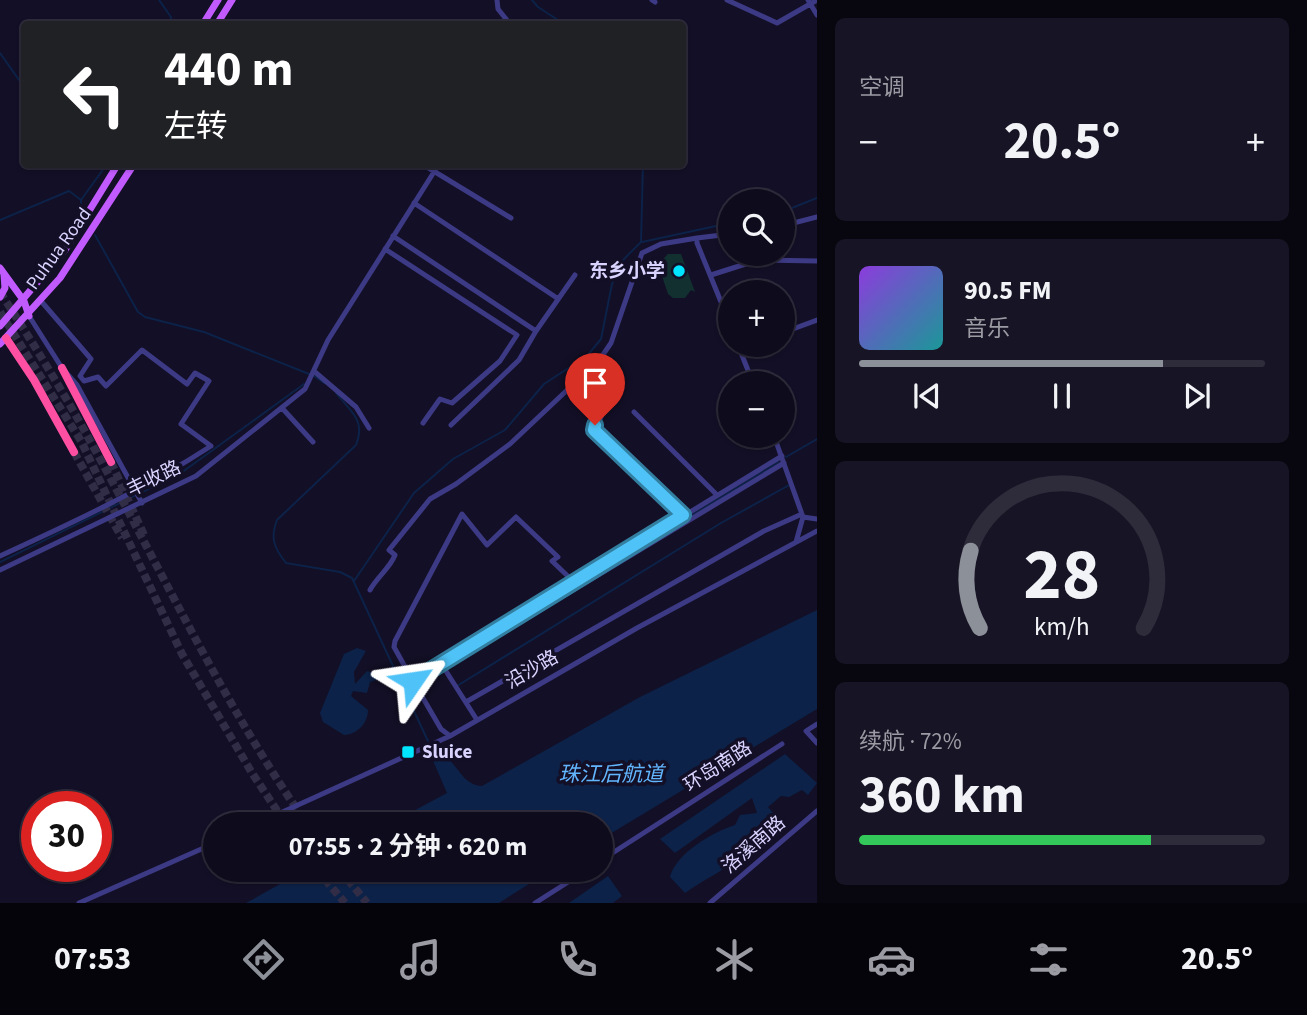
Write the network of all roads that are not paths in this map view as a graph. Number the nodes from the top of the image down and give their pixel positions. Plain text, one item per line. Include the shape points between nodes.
1 (218, 0) edge
2 (232, 0) edge
3 (497, 0) edge
4 (727, 0) edge
5 (817, 0) edge
6 (809, 2) edge
7 (817, 15) edge
8 (205, 21) edge
9 (219, 21) edge
10 (508, 21) edge
11 (116, 168) edge
12 (132, 168) edge
13 (428, 168) edge
14 (436, 168) edge
15 (434, 172) junction
16 (414, 203) junction
17 (817, 217) edge
18 (511, 218) dead end
19 (795, 223) edge
20 (718, 235) edge
21 (393, 236) junction
22 (697, 238) junction
23 (385, 248) junction
24 (817, 261) edge
25 (1, 270) edge
26 (575, 275) dead end
27 (711, 275) junction
28 (718, 293) edge
29 (0, 297) edge
30 (557, 298) junction
31 (24, 301) junction
32 (41, 301) junction
33 (29, 316) junction
34 (817, 320) edge
35 (795, 328) edge
36 (0, 329) edge
37 (536, 331) junction
38 (3, 341) edge
39 (505, 354) junction
40 (516, 363) junction
41 (62, 368) junction
42 (315, 372) junction
43 (282, 408) junction
44 (634, 412) dead end
45 (601, 417) dead end
46 (423, 423) dead end
47 (451, 425) dead end
48 (369, 428) dead end
49 (313, 442) dead end
50 (778, 448) edge
51 (74, 452) tunnel mouth
52 (783, 460) junction
53 (111, 462) tunnel mouth
54 (717, 495) junction
55 (142, 503) junction
56 (683, 515) junction
57 (803, 516) junction
58 (817, 519) edge
59 (817, 531) edge
60 (795, 543) junction
61 (0, 556) edge
62 (0, 570) edge
63 (575, 583) junction
64 (370, 590) dead end
65 (413, 681) junction
66 (466, 702) junction
67 (477, 720) junction
68 (814, 726) edge
69 (817, 734) edge
70 (450, 736) junction
71 (817, 743) edge
72 (782, 744) dead end
73 (817, 811) edge
74 (283, 812) edge
75 (203, 848) edge
76 (613, 853) edge
77 (568, 882) edge
78 (79, 903) edge
79 (535, 903) edge
80 (710, 903) edge

1 - 8 main road
2 - 9 main road
3 - 10 street
4 - 6 street via 777,23
5 - 6 street
6 - 7 street
11 - 31 main road, Puhua Road via 65,250
12 - 32 main road, Puhua Road via 93,231
13 - 15 street
14 - 15 street, 丰收路
15 - 16 street, 丰收路
15 - 18 street
16 - 21 street, 丰收路
16 - 30 street
17 - 19 street
20 - 22 street
21 - 23 street, 丰收路
21 - 37 street
22 - 27 street
22 - 64 street via 661,244 642,253 606,352 510,444 430,499 389,550 395,555 392,564
23 - 39 street via 513,331 517,335
23 - 42 street, 丰收路 via 328,340
24 - 27 street via 758,260
25 - 29 main road via 6,283
25 - 31 main road
26 - 30 street
27 - 28 street
30 - 37 street
31 - 33 main road
31 - 36 main road, Puhua Road
32 - 33 main road, Puhua Road
32 - 61 street via 91,359 80,376 84,381 98,377 106,386 142,350 187,384 195,373 209,381 181,424 211,446 85,516
33 - 38 main road, Puhua Road
33 - 41 street
34 - 35 street
36 - 38 main road
37 - 40 street
38 - 51 highway via 34,380
39 - 40 street
39 - 46 street via 452,403 440,398
40 - 47 street
41 - 53 highway
41 - 55 street via 77,385
42 - 43 street, 丰收路 via 305,389
42 - 48 street via 356,407
43 - 49 street
43 - 55 street, 丰收路 via 195,476
44 - 54 street
45 - 56 street via 594,430
50 - 52 street
52 - 54 street
52 - 57 street
52 - 66 street via 444,668
54 - 56 street
55 - 62 street, 丰收路
56 - 63 street
57 - 58 street
57 - 60 street
57 - 66 street via 764,531
59 - 60 street, 沿沙路
60 - 67 street, 沿沙路
63 - 65 street
63 - 65 street via 552,561 558,556 516,517 487,545 462,514 395,641 394,648
65 - 70 street via 441,729
66 - 67 street
67 - 70 street, 沿沙路
68 - 69 street
68 - 71 street via 806,731
70 - 74 street, 沿沙路
72 - 76 street, 环岛南路
73 - 80 street, 洛溪南路
75 - 78 street
77 - 79 street

